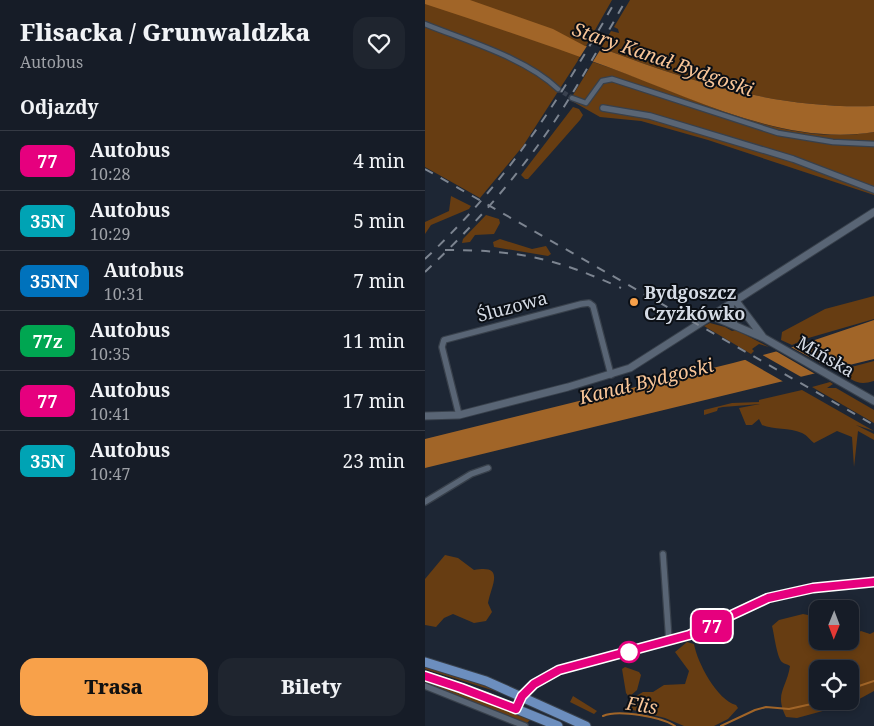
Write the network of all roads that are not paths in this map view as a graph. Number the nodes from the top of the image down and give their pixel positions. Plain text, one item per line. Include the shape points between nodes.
1 (425, 24) edge
2 (559, 89) tunnel mouth
3 (572, 98) dead end
4 (603, 108) dead end
5 (874, 144) edge
6 (874, 190) edge
7 (874, 212) edge
8 (733, 303) junction
9 (711, 316) junction
10 (734, 324) junction
11 (767, 339) junction
12 (611, 375) junction
13 (874, 401) edge
14 (459, 415) junction
15 (425, 416) edge
16 (488, 468) dead end
17 (425, 502) edge
18 (663, 554) dead end
19 (874, 582) edge
20 (669, 641) junction
21 (425, 662) edge
22 (425, 676) edge
23 (425, 686) edge
24 (522, 696) junction
25 (516, 709) junction
26 (525, 726) edge
27 (558, 726) edge
28 (586, 726) edge

1 - 2 street via 544,76
3 - 5 street via 586,102 601,81 613,79 778,133 833,142
4 - 6 street via 650,116 793,159
7 - 8 street
8 - 9 street
8 - 10 street
8 - 11 street, Mińska
9 - 10 street, Mińska
9 - 12 street via 637,365
10 - 11 street, Mińska
11 - 13 street, Mińska
12 - 14 street
12 - 14 street, Śluzowa via 593,306 589,303 444,340 442,348
14 - 15 street
16 - 17 street via 471,474
18 - 20 street
19 - 20 street via 813,588 768,598 706,629
20 - 24 street via 559,670 534,684
21 - 24 main road
22 - 25 main road
23 - 26 street
24 - 25 street
24 - 28 main road
25 - 27 main road

